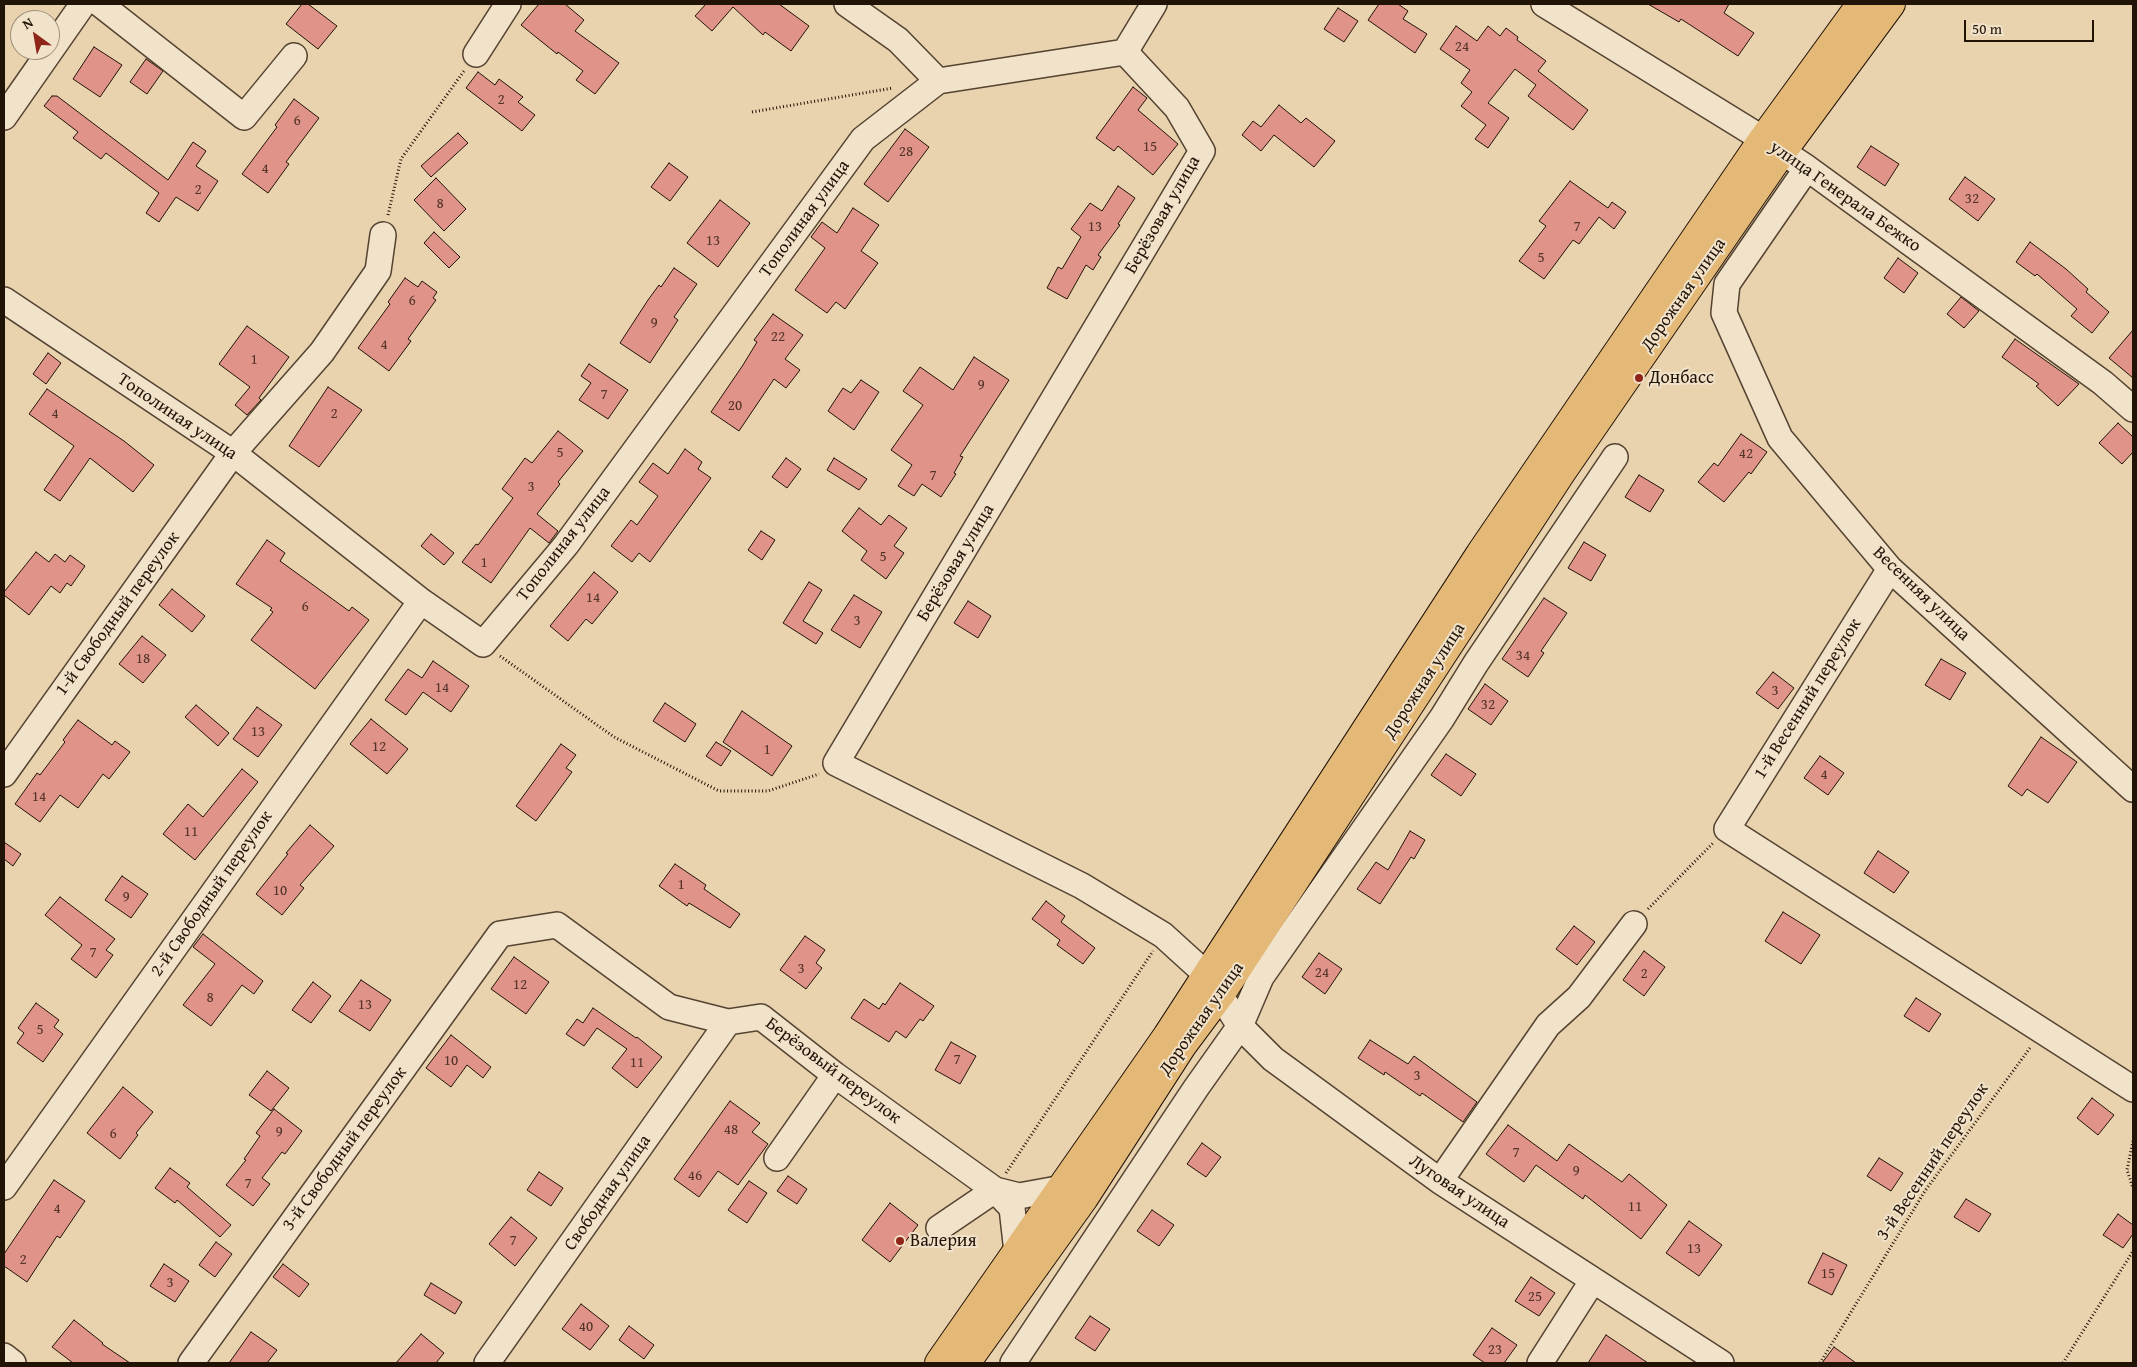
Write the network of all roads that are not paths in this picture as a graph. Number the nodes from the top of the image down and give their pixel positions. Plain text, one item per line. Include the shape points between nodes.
1 (83, 4) edge
2 (100, 4) edge
3 (508, 4) edge
4 (847, 4) edge
5 (1154, 4) edge
6 (1544, 4) edge
7 (1861, 4) edge
8 (1890, 4) edge
9 (1125, 52) junction
10 (476, 54) road end
11 (294, 56) dead end
12 (938, 81) junction
13 (4, 117) edge
14 (1773, 145) junction
15 (1807, 168) junction
16 (384, 235) road end
17 (4, 300) edge
18 (2133, 409) edge
19 (233, 453) junction
20 (1615, 457) dead end
21 (1890, 569) junction
22 (421, 601) junction
23 (4, 774) edge
24 (2133, 790) edge
25 (1634, 924) road end
26 (500, 934) joint
27 (1214, 985) junction
28 (728, 1022) junction
29 (1240, 1026) junction
30 (835, 1075) junction
31 (2133, 1089) edge
32 (777, 1158) dead end
33 (1440, 1181) junction
34 (4, 1187) edge
35 (1063, 1188) junction
36 (995, 1190) junction
37 (939, 1228) dead end
38 (1017, 1252) junction
39 (1593, 1280) junction
40 (4, 1356) edge
41 (13, 1363) edge
42 (191, 1363) edge
43 (487, 1363) edge
44 (939, 1363) edge
45 (966, 1363) edge
46 (1013, 1363) edge
47 (1540, 1363) edge
48 (1721, 1363) edge

1 - 13 street
2 - 11 street via 244,117
3 - 10 street
4 - 12 street via 898,40
5 - 9 street
6 - 14 street, улица Генерала Бежко
7 - 14 main road, Дорожная улица
8 - 14 main road, Дорожная улица
9 - 12 street
9 - 27 street, Берёзовая улица via 1177,108 1202,151 836,763 1082,886 1163,935
12 - 22 street, Тополиная улица via 863,139 566,545 483,644
14 - 15 street, улица Генерала Бежко
14 - 27 main road, Дорожная улица via 1556,481
15 - 18 street, улица Генерала Бежко via 2104,382
15 - 21 street, Весенняя улица via 1727,284 1724,312 1780,438
16 - 19 street, 1-й Свободный переулок via 378,271 328,344
17 - 19 street, Тополиная улица
19 - 22 street, Тополиная улица
19 - 23 street, 1-й Свободный переулок
20 - 29 street, Дорожная улица via 1442,718 1261,977
21 - 24 street, Весенняя улица
21 - 31 street, 1-й Весенний переулок via 1726,829
22 - 34 street, 2-й Свободный переулок
25 - 33 street via 1579,997 1548,1025
26 - 28 street, Берёзовый переулок via 557,925 669,1008
26 - 42 street, 3-й Свободный переулок
27 - 29 street, Луговая улица
27 - 35 main road, Дорожная улица
27 - 45 main road, Дорожная улица via 1182,1046 1084,1198
28 - 30 street, Берёзовый переулок via 761,1016
28 - 43 street, Свободная улица
29 - 33 street, Луговая улица via 1273,1059
29 - 46 street, Дорожная улица
30 - 32 street
30 - 36 street, Берёзовый переулок
33 - 39 street, Луговая улица
35 - 36 street, Берёзовый переулок via 1018,1196
35 - 38 main road, Дорожная улица
36 - 37 street
36 - 38 street, Берёзовый переулок via 1012,1208
38 - 44 main road, Дорожная улица
39 - 47 street
39 - 48 street, Луговая улица
40 - 41 street

